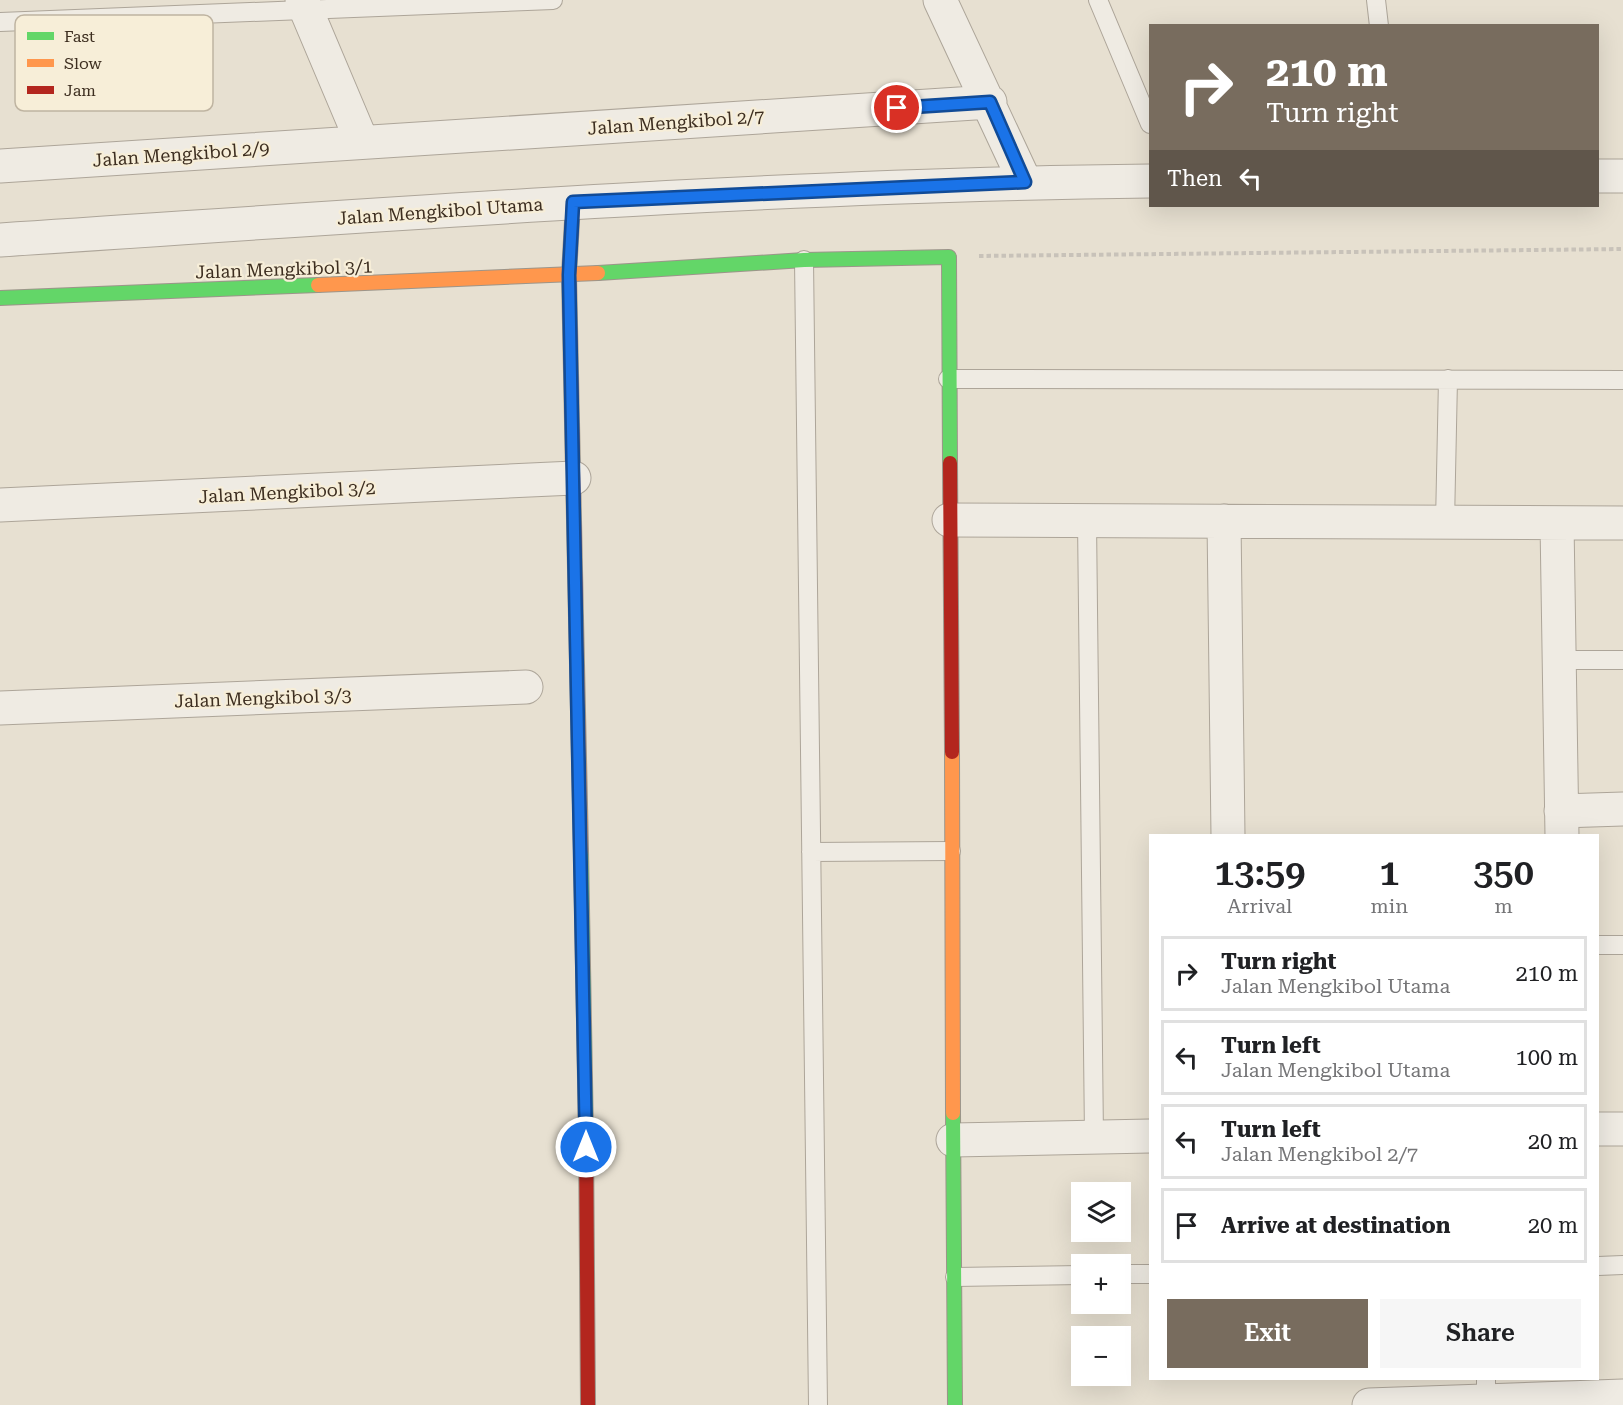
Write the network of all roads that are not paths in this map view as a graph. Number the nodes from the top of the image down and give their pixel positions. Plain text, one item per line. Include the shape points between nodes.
1 (553, 0) edge
2 (940, 0) edge
3 (1098, 0) edge
4 (1376, 0) edge
5 (304, 5) edge
6 (125, 15) edge
7 (15, 21) edge
8 (0, 22) edge
9 (1379, 24) edge
10 (990, 102) junction
11 (1149, 122) edge
12 (362, 142) junction
13 (0, 166) edge
14 (1599, 176) edge
15 (1623, 176) edge
16 (1149, 181) edge
17 (1025, 182) junction
18 (573, 202) junction
19 (0, 240) edge
20 (804, 260) junction
21 (569, 275) junction
22 (0, 298) edge
23 (948, 379) junction
24 (1448, 379) junction
25 (1623, 380) edge
26 (574, 478) junction
27 (0, 505) edge
28 (949, 520) junction
29 (1087, 521) junction
30 (1224, 521) junction
31 (1445, 523) junction
32 (1557, 523) junction
33 (1623, 523) edge
34 (1559, 660) junction
35 (1623, 660) edge
36 (526, 687) dead end
37 (0, 708) edge
38 (1623, 809) edge
39 (1562, 823) edge
40 (1228, 834) edge
41 (951, 851) junction
42 (811, 852) junction
43 (1599, 945) edge
44 (1623, 945) edge
45 (1599, 1129) edge
46 (1623, 1129) edge
47 (1149, 1136) edge
48 (1094, 1137) junction
49 (953, 1140) junction
50 (1623, 1265) edge
51 (1599, 1266) edge
52 (1131, 1274) edge
53 (1149, 1274) edge
54 (1071, 1275) edge
55 (955, 1277) junction
56 (1486, 1390) edge
57 (1623, 1396) edge
58 (1519, 1402) edge
59 (588, 1405) edge
60 (818, 1405) edge
61 (956, 1405) edge
62 (1369, 1405) edge

1 - 5 lane
2 - 10 street
3 - 11 lane
4 - 9 lane
5 - 6 lane
5 - 12 street
7 - 8 lane
10 - 12 street, Jalan Mengkibol 2/7
10 - 17 street
12 - 13 street, Jalan Mengkibol 2/9
14 - 15 street
16 - 17 street, Jalan Mengkibol Utama
17 - 18 street, Jalan Mengkibol Utama
18 - 19 street, Jalan Mengkibol Utama
18 - 21 street
20 - 21 street, Jalan Mengkibol 3/1
20 - 23 street, Jalan Mengkibol 3/1 via 949,256
20 - 42 lane
21 - 22 street, Jalan Mengkibol 3/1
21 - 26 street
23 - 24 lane
23 - 28 street
24 - 25 lane
24 - 31 lane
26 - 27 street, Jalan Mengkibol 3/2
26 - 59 street
28 - 29 street
28 - 41 street
29 - 30 street
29 - 48 lane
30 - 31 street
30 - 40 street
31 - 32 street
32 - 33 street
32 - 34 street
34 - 35 lane
34 - 39 street
36 - 37 street, Jalan Mengkibol 3/3
38 - 39 street
41 - 42 lane
41 - 49 street
42 - 60 lane
43 - 44 lane
45 - 46 street
47 - 48 street
48 - 49 street
49 - 55 street
50 - 51 lane
52 - 53 lane
54 - 55 lane
55 - 61 street
56 - 58 street
56 - 62 street
57 - 58 street

